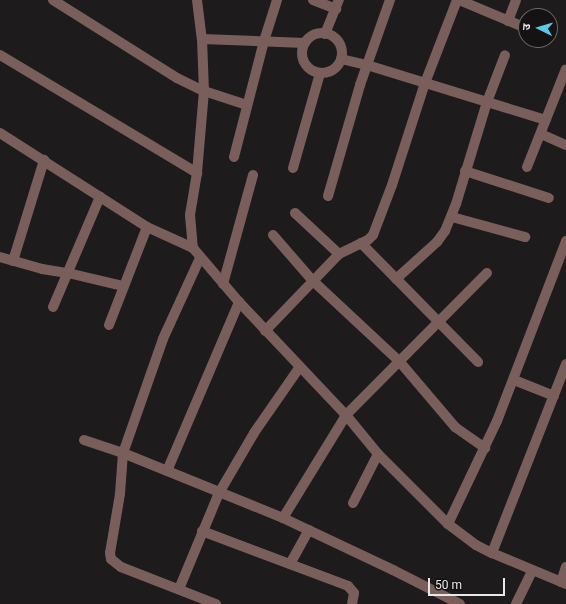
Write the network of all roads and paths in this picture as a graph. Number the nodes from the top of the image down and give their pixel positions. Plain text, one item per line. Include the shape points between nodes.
1 (52, 0) edge
2 (197, 0) edge
3 (277, 0) edge
4 (313, 0) edge
5 (390, 0) edge
6 (458, 0) edge
7 (516, 0) edge
8 (337, 4) edge
9 (508, 20) junction
10 (518, 24) edge
11 (325, 34) junction
12 (202, 39) junction
13 (264, 41) junction
14 (305, 43) junction
15 (505, 54) dead end
16 (0, 55) edge
17 (341, 59) junction
18 (367, 65) junction
19 (566, 70) edge
20 (320, 73) junction
21 (425, 83) junction
22 (563, 90) edge
23 (204, 91) junction
24 (487, 102) junction
25 (247, 105) junction
26 (546, 120) junction
27 (0, 133) edge
28 (542, 134) junction
29 (566, 145) edge
30 (234, 157) dead end
31 (44, 160) junction
32 (527, 167) dead end
33 (293, 168) dead end
34 (465, 171) junction
35 (197, 172) junction
36 (254, 174) dead end
37 (328, 196) dead end
38 (100, 197) junction
39 (549, 198) dead end
40 (295, 213) dead end
41 (452, 217) junction
42 (147, 227) junction
43 (272, 235) dead end
44 (525, 237) dead end
45 (566, 241) edge
46 (361, 243) junction
47 (193, 248) junction
48 (339, 254) junction
49 (0, 257) edge
50 (200, 258) junction
51 (13, 261) junction
52 (562, 265) edge
53 (68, 273) junction
54 (487, 273) dead end
55 (396, 279) junction
56 (312, 280) junction
57 (223, 284) junction
58 (123, 286) junction
59 (238, 302) junction
60 (53, 307) dead end
61 (438, 322) junction
62 (109, 325) dead end
63 (265, 331) junction
64 (399, 361) junction
65 (478, 362) dead end
66 (566, 364) edge
67 (299, 368) junction
68 (514, 380) junction
69 (554, 396) junction
70 (346, 416) junction
71 (84, 440) dead end
72 (485, 448) junction
73 (122, 453) junction
74 (378, 454) junction
75 (166, 471) junction
76 (219, 493) junction
77 (353, 503) dead end
78 (283, 518) junction
79 (448, 524) junction
80 (309, 530) junction
81 (202, 531) junction
82 (492, 553) junction
83 (290, 564) junction
84 (566, 567) edge
85 (532, 571) junction
86 (564, 583) edge
87 (179, 589) junction
88 (442, 600) edge
89 (216, 604) edge
90 (352, 604) edge
91 (460, 604) edge
92 (516, 604) edge

1 - 23 street via 176,78
2 - 12 street
3 - 13 street
4 - 8 street
5 - 18 street
6 - 9 street
6 - 21 street
7 - 9 street
8 - 11 street
9 - 10 street
11 - 14 street via 317,34
11 - 17 street via 338,41
12 - 13 street
12 - 23 street
13 - 14 street
13 - 25 street
14 - 20 street via 302,51 306,66
15 - 24 street
16 - 35 street
17 - 18 street
17 - 20 street via 334,69
18 - 21 street
18 - 37 street
19 - 22 street
20 - 33 street
21 - 24 street
21 - 46 street via 376,228 373,235
22 - 26 street
23 - 25 street
23 - 35 street
24 - 26 street
24 - 34 street
25 - 30 street
26 - 28 street
27 - 31 street
28 - 29 street
28 - 32 street
31 - 38 street
31 - 51 street
34 - 39 street
34 - 41 street
35 - 47 street via 190,214
36 - 57 street
38 - 42 street
38 - 53 street
40 - 48 street
41 - 44 street
41 - 55 street via 437,242
42 - 47 street
42 - 58 street
43 - 56 street
45 - 52 street
46 - 48 street
46 - 55 street
47 - 50 street
48 - 56 street
49 - 51 street
50 - 57 street
50 - 73 street via 163,339
51 - 53 street
52 - 68 street
53 - 58 street
53 - 60 street
54 - 61 street
55 - 61 street
56 - 63 street
56 - 64 street
57 - 59 street
58 - 62 street
59 - 63 street
59 - 75 street
61 - 64 street
61 - 65 street
63 - 67 street
64 - 70 street
64 - 72 street via 455,427
66 - 69 street
67 - 70 street
67 - 76 street via 254,433
68 - 69 street
68 - 72 street
69 - 82 street
70 - 74 street
70 - 78 street
71 - 73 street
72 - 79 street
73 - 75 street
73 - 87 street via 120,494 110,547 111,559 121,568
74 - 77 street
74 - 79 street
75 - 76 street
76 - 78 street
76 - 81 street
78 - 80 street
79 - 82 street via 476,545
80 - 83 street
80 - 88 street
81 - 83 street
81 - 87 street
82 - 85 street
83 - 90 street via 348,586 354,593
84 - 86 street
85 - 86 street
85 - 92 street
87 - 89 street
88 - 91 street

